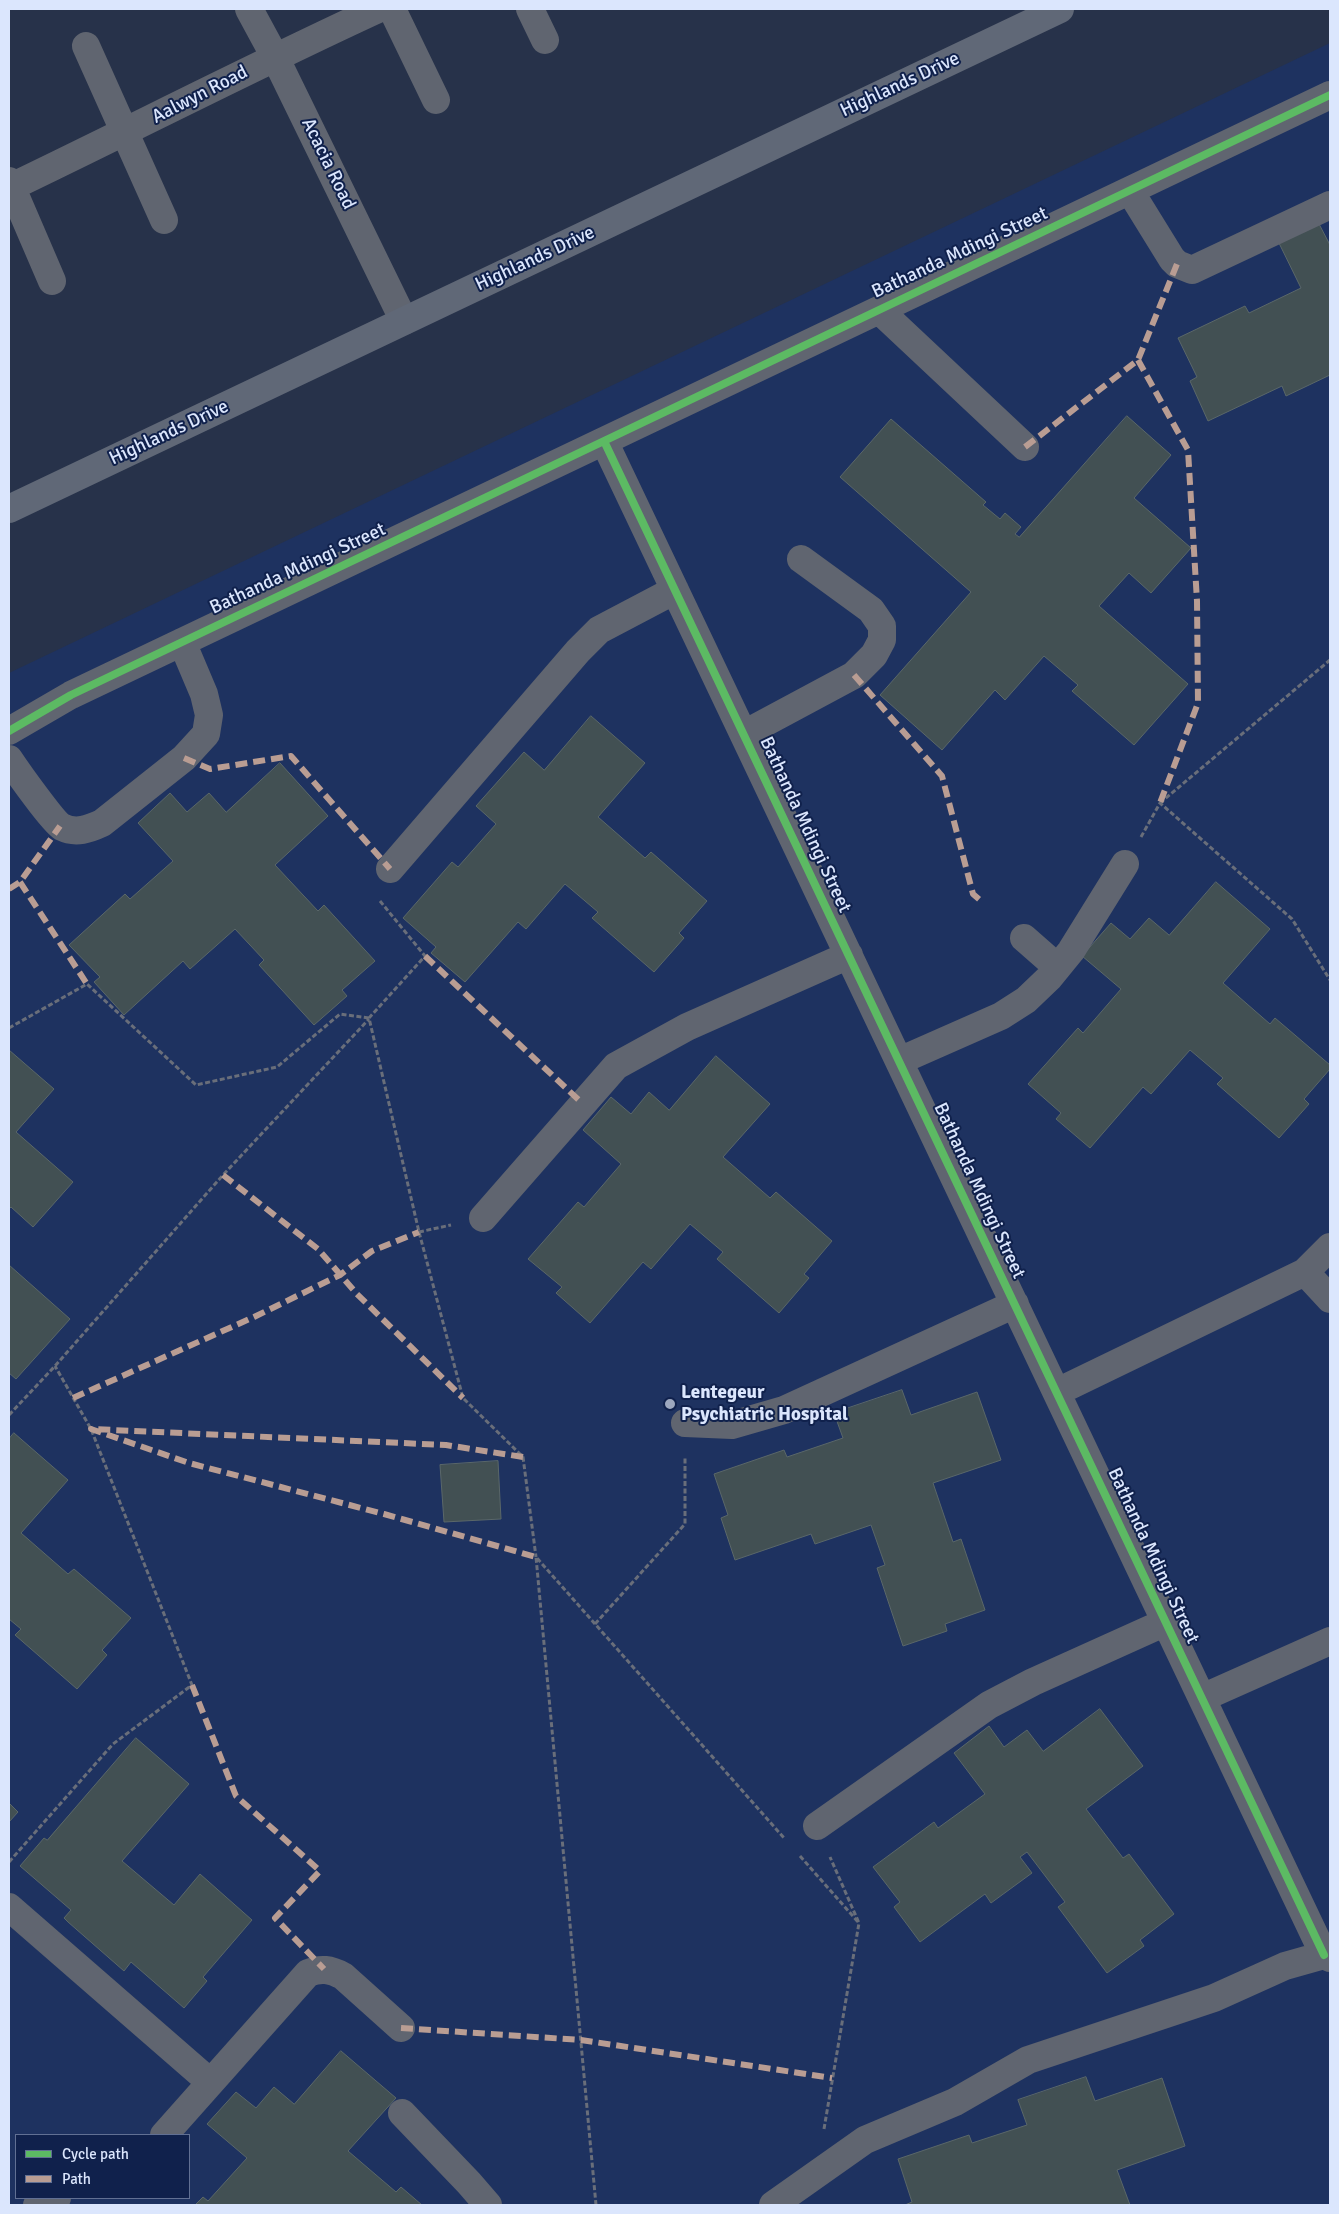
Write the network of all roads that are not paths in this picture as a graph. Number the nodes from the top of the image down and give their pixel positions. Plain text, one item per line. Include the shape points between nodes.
1 (250, 9) edge
2 (378, 9) edge
3 (392, 9) edge
4 (530, 9) edge
5 (1060, 9) edge
6 (545, 40) dead end
7 (86, 46) dead end
8 (275, 57) junction
9 (1330, 95) edge
10 (436, 100) dead end
11 (125, 132) junction
12 (10, 185) edge
13 (1130, 191) junction
14 (1330, 205) edge
15 (164, 220) dead end
16 (52, 281) dead end
17 (879, 310) junction
18 (404, 321) junction
19 (604, 441) junction
20 (1024, 447) dead end
21 (9, 509) edge
22 (801, 559) dead end
23 (675, 590) junction
24 (182, 642) junction
25 (9, 731) edge
26 (744, 734) junction
27 (9, 760) edge
28 (1125, 864) road end
29 (390, 869) road end
30 (1024, 938) dead end
31 (849, 955) junction
32 (1057, 967) junction
33 (899, 1060) junction
34 (483, 1218) dead end
35 (1330, 1247) edge
36 (1305, 1272) junction
37 (1330, 1299) edge
38 (1015, 1304) junction
39 (1057, 1392) junction
40 (685, 1423) road end
41 (1166, 1622) junction
42 (1330, 1641) edge
43 (1202, 1698) junction
44 (817, 1826) road end
45 (9, 1907) edge
46 (1327, 1956) edge
47 (401, 2028) dead end
48 (210, 2082) junction
49 (402, 2113) dead end
50 (165, 2134) edge
51 (54, 2199) edge
52 (38, 2205) edge
53 (488, 2205) edge
54 (773, 2205) edge

1 - 8 street, Acacia Road
2 - 8 street, Aalwyn Road
3 - 10 street
4 - 6 street
5 - 18 main road, Highlands Drive
7 - 11 street
8 - 11 street, Aalwyn Road
8 - 18 street, Acacia Road
9 - 13 street, Bathanda Mdingi Street
11 - 12 street, Aalwyn Road
11 - 15 street
12 - 16 street, Aalwyn Road
13 - 14 street via 1172,259 1192,270
13 - 17 street, Bathanda Mdingi Street
17 - 19 street, Bathanda Mdingi Street
17 - 20 street
18 - 21 main road, Highlands Drive
19 - 23 street, Bathanda Mdingi Street
19 - 24 street, Bathanda Mdingi Street
22 - 26 street via 871,610 882,626 882,640 874,655 854,675
23 - 26 street, Bathanda Mdingi Street
23 - 29 street via 599,630
24 - 25 street, Bathanda Mdingi Street via 71,695
24 - 27 street via 204,694 209,715 206,734 184,758 102,823 88,830 60,826
26 - 31 street, Bathanda Mdingi Street
28 - 32 street via 1071,951
30 - 32 street
31 - 33 street, Bathanda Mdingi Street
31 - 34 street via 688,1027 616,1066
32 - 33 street via 1026,1000 1001,1016
33 - 38 street, Bathanda Mdingi Street
35 - 36 street
36 - 37 street
36 - 39 street
38 - 39 street, Bathanda Mdingi Street
38 - 40 street via 784,1410 732,1425
39 - 41 street, Bathanda Mdingi Street
41 - 43 street, Bathanda Mdingi Street
41 - 44 street via 989,1705
42 - 43 street
43 - 46 street, Bathanda Mdingi Street
45 - 48 street
46 - 54 street via 1284,1966 1214,1998 1028,2060 955,2102 865,2140
47 - 48 street via 343,1976 334,1971 316,1970 301,1979
48 - 50 street
49 - 53 street
51 - 52 street

